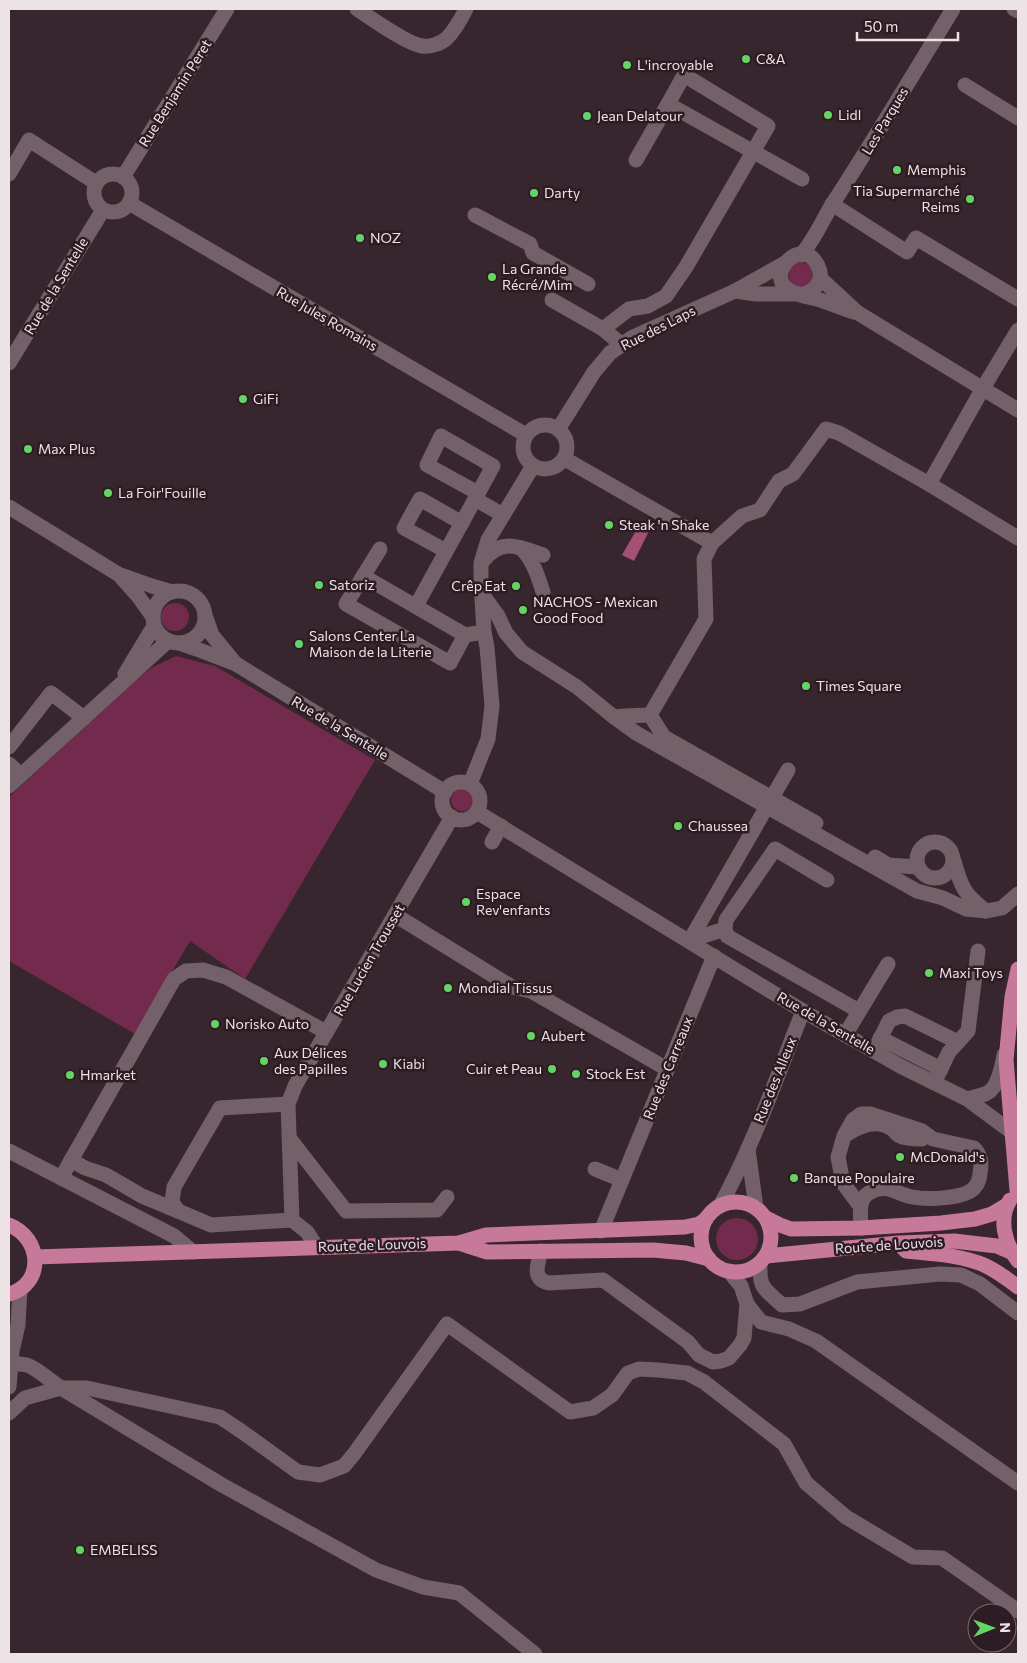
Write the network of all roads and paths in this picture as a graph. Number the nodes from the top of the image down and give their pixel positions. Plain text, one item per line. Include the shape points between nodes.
1 (227, 9) edge
2 (358, 9) edge
3 (466, 9) edge
4 (953, 9) edge
5 (1014, 9) edge
6 (1018, 11) edge
7 (966, 84) dead end
8 (668, 104) junction
9 (1018, 118) edge
10 (753, 152) junction
11 (636, 160) dead end
12 (9, 174) edge
13 (123, 177) junction
14 (802, 179) dead end
15 (96, 183) junction
16 (129, 202) junction
17 (832, 204) junction
18 (103, 210) junction
19 (475, 215) dead end
20 (817, 234) junction
21 (801, 255) junction
22 (785, 263) junction
23 (818, 270) junction
24 (588, 284) dead end
25 (736, 290) junction
26 (798, 294) junction
27 (1018, 299) edge
28 (552, 300) dead end
29 (858, 313) junction
30 (603, 329) junction
31 (1018, 330) edge
32 (622, 345) junction
33 (9, 360) edge
34 (983, 388) junction
35 (1018, 410) edge
36 (559, 428) junction
37 (526, 435) junction
38 (565, 459) junction
39 (533, 466) junction
40 (929, 484) junction
41 (9, 507) edge
42 (503, 515) junction
43 (462, 523) junction
44 (1018, 538) edge
45 (712, 543) junction
46 (521, 548) junction
47 (380, 549) dead end
48 (446, 551) junction
49 (543, 555) dead end
50 (481, 563) junction
51 (118, 574) junction
52 (363, 576) junction
53 (172, 592) junction
54 (543, 592) dead end
55 (482, 594) junction
56 (416, 606) junction
57 (205, 613) junction
58 (153, 622) junction
59 (484, 632) junction
60 (464, 636) junction
61 (173, 642) junction
62 (236, 664) junction
63 (113, 691) junction
64 (650, 715) junction
65 (614, 717) junction
66 (84, 718) junction
67 (9, 748) edge
68 (9, 764) edge
69 (788, 770) dead end
70 (21, 774) junction
71 (470, 784) junction
72 (9, 786) edge
73 (445, 792) junction
74 (769, 802) junction
75 (442, 812) junction
76 (477, 812) junction
77 (502, 826) junction
78 (492, 842) dead end
79 (954, 861) junction
80 (918, 867) junction
81 (890, 871) junction
82 (827, 880) dead end
83 (1018, 894) edge
84 (986, 911) junction
85 (395, 915) junction
86 (724, 929) junction
87 (690, 940) junction
88 (978, 951) dead end
89 (714, 956) junction
90 (888, 964) dead end
91 (1018, 969) edge
92 (1012, 997) junction
93 (803, 1011) junction
94 (859, 1011) junction
95 (326, 1032) junction
96 (844, 1034) junction
97 (958, 1042) junction
98 (877, 1045) junction
99 (667, 1069) junction
100 (941, 1069) junction
101 (934, 1083) junction
102 (967, 1100) junction
103 (288, 1104) junction
104 (849, 1133) junction
105 (1013, 1133) junction
106 (290, 1139) junction
107 (933, 1139) junction
108 (748, 1149) junction
109 (9, 1151) edge
110 (71, 1160) junction
111 (595, 1169) dead end
112 (61, 1178) junction
113 (622, 1180) junction
114 (1017, 1189) edge
115 (447, 1197) dead end
116 (1007, 1205) junction
117 (720, 1206) junction
118 (860, 1206) junction
119 (178, 1211) junction
120 (761, 1213) junction
121 (706, 1219) junction
122 (292, 1220) junction
123 (9, 1225) edge
124 (861, 1228) junction
125 (601, 1231) junction
126 (459, 1243) junction
127 (899, 1243) junction
128 (316, 1246) junction
129 (541, 1251) junction
130 (192, 1252) junction
131 (35, 1257) junction
132 (1015, 1257) edge
133 (709, 1259) junction
134 (763, 1260) junction
135 (729, 1272) junction
136 (1018, 1287) edge
137 (14, 1292) edge
138 (747, 1304) junction
139 (1018, 1313) edge
140 (11, 1352) edge
141 (700, 1355) junction
142 (687, 1373) junction
143 (9, 1387) edge
144 (61, 1388) junction
145 (9, 1413) edge
146 (1018, 1483) edge
147 (1018, 1611) edge
148 (535, 1654) edge

1 - 13 street, Rue Benjamin Peret
2 - 3 street via 422,46 431,46 446,39
4 - 17 street, Les Parques
5 - 6 street
7 - 9 street
8 - 10 street
8 - 10 street via 684,75 768,126
8 - 11 street
10 - 14 street
10 - 30 street via 666,296 648,306 629,309
12 - 15 street via 29,140
13 - 15 street via 112,174
13 - 16 street via 132,191
15 - 18 street via 94,194
16 - 18 street via 115,212
16 - 37 street, Rue Jules Romains
17 - 20 street, Les Parques
17 - 27 street via 907,252 916,238
18 - 33 street, Rue de la Sentelle
19 - 24 street via 530,244 533,253
20 - 21 street, Les Parques
20 - 23 street, Les Parques
21 - 22 street
21 - 23 street via 807,256
22 - 25 street, Rue des Laps
22 - 26 street via 782,281 787,289
23 - 26 street via 814,289
23 - 29 street
25 - 26 street via 756,294
25 - 32 street, Rue des Laps
26 - 29 street
28 - 30 street
29 - 34 street
30 - 32 street
31 - 34 street
32 - 36 street, Rue des Laps via 610,353 594,372
34 - 35 street
34 - 40 street
36 - 37 street via 547,424 535,426
36 - 38 street via 566,437
37 - 39 street via 522,446 525,458
38 - 39 street via 556,467 544,470
38 - 45 street
39 - 42 street
40 - 44 street
40 - 45 street via 826,428 793,474 779,481 760,510 742,516
41 - 51 street
42 - 43 street via 477,496
42 - 50 street via 488,540
43 - 48 street
43 - 48 street via 420,499 404,528
45 - 64 street via 704,560 706,619
46 - 49 street
46 - 50 street via 503,546 488,554
46 - 54 street via 532,564
47 - 52 street
48 - 56 street
50 - 55 street
51 - 53 street
51 - 58 street via 138,596
52 - 56 street
52 - 60 street via 346,604 450,663
53 - 57 street via 192,594
53 - 58 street via 158,601
55 - 59 street
55 - 65 street via 522,652 577,687
56 - 60 street
57 - 61 street via 199,634 186,642
57 - 62 street, Rue de la Sentelle via 212,636
58 - 61 street via 162,637
58 - 63 street via 136,658
59 - 60 street
59 - 71 street via 492,706 488,739
61 - 62 street, Rue de la Sentelle
61 - 63 street
62 - 73 street, Rue de la Sentelle
63 - 66 street
64 - 65 street
64 - 74 street via 664,737
65 - 74 street via 636,733
66 - 67 street via 51,693
66 - 70 street
68 - 70 street
69 - 74 street
70 - 72 street
71 - 73 street via 459,782
71 - 76 street via 480,796
73 - 75 street
74 - 81 street
74 - 87 street
75 - 76 street via 457,819 467,819
75 - 85 street, Rue Lucien Trousset
76 - 77 street, Rue de la Sentelle
77 - 78 street
77 - 87 street, Rue de la Sentelle
79 - 80 street via 949,872 938,878 926,876
79 - 80 street via 946,845 930,842 920,849
79 - 84 street via 959,883 969,898
80 - 81 street
81 - 84 street via 917,891 943,898 966,910
82 - 86 street via 775,849 726,920
83 - 84 street via 1002,908
85 - 95 street, Rue Lucien Trousset
85 - 99 street via 512,987 531,991
86 - 87 street
86 - 94 street via 727,936
87 - 89 street, Rue de la Sentelle
88 - 97 street via 968,1031
89 - 93 street, Rue de la Sentelle
89 - 99 street, Rue des Carreaux
90 - 94 street
91 - 92 main road
92 - 102 street via 1001,1071 991,1090
92 - 105 main road via 1006,1060
93 - 96 street, Rue de la Sentelle
93 - 108 street, Rue des Alleux
94 - 96 street
95 - 103 street, Rue Lucien Trousset
95 - 110 street via 226,977 203,970 186,971 174,979
96 - 98 street, Rue de la Sentelle
97 - 98 street via 905,1016 889,1021
97 - 100 street
98 - 100 street
98 - 101 street, Rue de la Sentelle
99 - 113 street, Rue des Carreaux
100 - 101 street
101 - 102 street, Rue de la Sentelle
102 - 105 street, Rue de la Sentelle
103 - 106 street, Rue Lucien Trousset
103 - 119 street via 220,1108 174,1188 172,1202
104 - 107 street
104 - 107 street via 853,1120 861,1114 870,1114 922,1131
104 - 118 street via 838,1157 839,1169 843,1183
105 - 114 main road
106 - 115 street via 346,1211 437,1210
106 - 122 street, Rue Lucien Trousset
107 - 118 street via 977,1151 981,1162 975,1188 964,1194 939,1198 912,1197 890,1188 878,1189 863,1197
108 - 117 street, Rue des Alleux
108 - 120 street, Rue des Alleux
109 - 112 street
110 - 112 street
110 - 119 street
111 - 113 street
112 - 130 street via 174,1236
113 - 125 street, Rue des Carreaux
114 - 116 main road
116 - 124 main road, Route de Louvois via 975,1219
116 - 132 main road via 1005,1237
117 - 120 main road via 738,1201 748,1203
117 - 121 main road
118 - 124 street
119 - 122 street via 211,1225
120 - 124 main road, Route de Louvois via 780,1226 791,1229
120 - 134 main road via 772,1237
121 - 125 main road, Route de Louvois via 685,1227
121 - 133 main road via 701,1239
122 - 128 street via 307,1232
123 - 131 main road via 26,1236
125 - 126 main road, Route de Louvois via 486,1236
126 - 128 main road, Route de Louvois
126 - 129 main road via 487,1252
127 - 132 main road, Route de Louvois via 954,1241 998,1246
127 - 134 main road, Route de Louvois
127 - 136 main road via 906,1251 979,1263
128 - 130 main road, Route de Louvois
129 - 133 main road via 653,1250
129 - 141 street via 537,1271 542,1282 603,1280 688,1342
130 - 131 main road, Route de Louvois
131 - 137 main road via 29,1281
133 - 135 main road
134 - 135 main road via 745,1271
134 - 139 street via 759,1279 782,1305 800,1304 857,1282 940,1274 961,1275 980,1284
135 - 138 street via 741,1286
137 - 140 street via 18,1325
138 - 141 street via 744,1338 735,1353 713,1362
138 - 146 street via 761,1322 789,1329 816,1341
140 - 143 street
140 - 144 street
141 - 142 street
142 - 144 street via 639,1370 628,1373 612,1395 593,1408 570,1412 447,1324 344,1466 320,1475 298,1472 220,1416 87,1388
142 - 147 street via 704,1382 784,1444 806,1483 846,1517 913,1557 942,1558
144 - 145 street via 25,1398
144 - 148 street via 222,1485 376,1570 422,1587 459,1593

